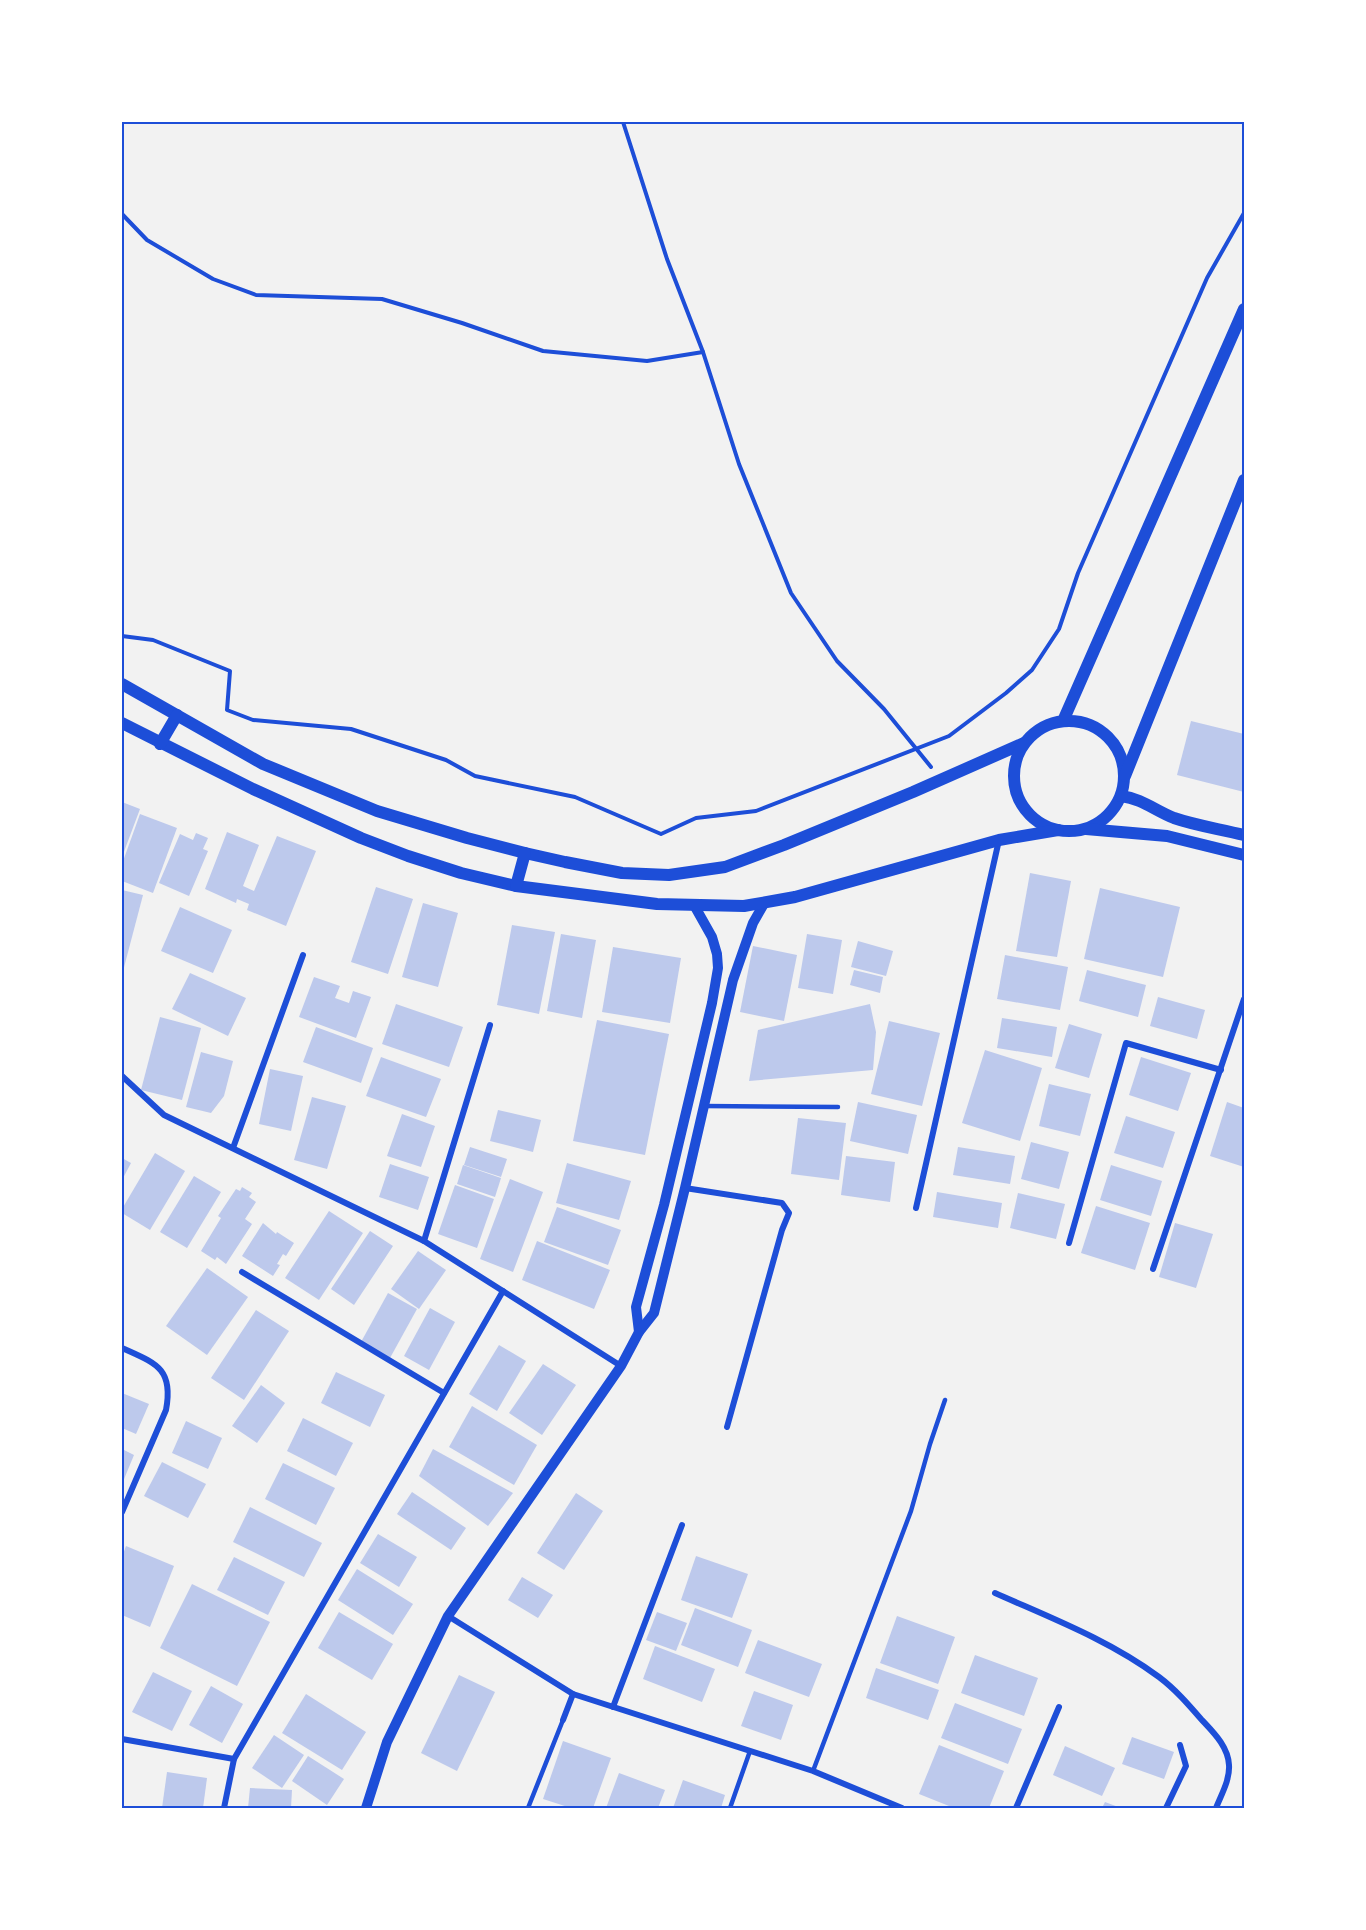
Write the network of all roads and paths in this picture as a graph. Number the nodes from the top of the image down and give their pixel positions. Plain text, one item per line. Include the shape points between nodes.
1 (622, 122) edge
2 (1245, 213) edge
3 (122, 214) edge
4 (1245, 309) edge
5 (703, 352) junction
6 (1245, 480) edge
7 (122, 636) edge
8 (122, 684) edge
9 (177, 715) junction
10 (1063, 721) junction
11 (122, 723) edge
12 (1024, 743) junction
13 (160, 744) junction
14 (916, 749) junction
15 (1125, 776) junction
16 (941, 778) junction
17 (1121, 796) junction
18 (1085, 829) junction
19 (1058, 830) junction
20 (1245, 835) edge
21 (999, 840) junction
22 (525, 853) junction
23 (1245, 855) edge
24 (516, 886) junction
25 (765, 902) junction
26 (694, 905) junction
27 (303, 955) dead end
28 (1245, 999) edge
29 (490, 1025) dead end
30 (1221, 1071) junction
31 (122, 1076) edge
32 (704, 1106) junction
33 (838, 1107) dead end
34 (233, 1148) junction
35 (685, 1188) junction
36 (916, 1208) dead end
37 (424, 1241) junction
38 (1069, 1243) dead end
39 (1153, 1269) dead end
40 (243, 1272) dead end
41 (503, 1291) junction
42 (639, 1332) junction
43 (122, 1348) edge
44 (621, 1366) junction
45 (444, 1393) junction
46 (945, 1400) dead end
47 (727, 1427) dead end
48 (122, 1512) edge
49 (682, 1525) dead end
50 (995, 1593) dead end
51 (448, 1616) junction
52 (573, 1694) junction
53 (613, 1707) junction
54 (1059, 1707) dead end
55 (563, 1720) joint
56 (122, 1739) edge
57 (1180, 1745) dead end
58 (750, 1751) junction
59 (234, 1759) junction
60 (813, 1771) junction
61 (224, 1809) edge
62 (366, 1809) edge
63 (528, 1809) edge
64 (730, 1809) edge
65 (902, 1809) edge
66 (1016, 1809) edge
67 (1166, 1809) edge
68 (1216, 1809) edge

1 - 5 path via 667,259
2 - 14 path via 1207,278 1078,573 1059,629 1032,670 1006,693 949,736
3 - 5 path via 147,240 213,279 256,295 382,299 543,351 647,361
4 - 10 main road
5 - 14 path via 739,464 791,593 837,661
6 - 15 main road
7 - 14 path via 153,640 230,671 227,710 244,717 351,729 446,760 475,776 574,798 661,834 696,818 756,811
8 - 9 main road
9 - 13 main road
9 - 22 main road via 263,764 377,811
10 - 12 main road via 1048,724
10 - 15 main road via 1082,722 1099,729 1122,758
11 - 13 main road
12 - 16 main road
12 - 19 main road via 1013,778 1017,796 1026,812 1041,824
13 - 24 main road via 361,838 451,870
14 - 16 path
15 - 17 main road
16 - 22 main road via 725,867 669,875 622,873
17 - 18 main road via 1107,817
17 - 20 main road via 1138,798 1185,821
18 - 19 main road
18 - 23 main road via 1167,836
19 - 21 main road
21 - 25 main road
21 - 36 street
22 - 24 main road
24 - 26 main road
25 - 26 main road via 744,906
25 - 32 street via 733,980
26 - 42 street via 712,937 718,968 667,1194 636,1307
27 - 34 street
28 - 30 street
29 - 37 street
30 - 38 street via 1126,1043
30 - 39 street
31 - 34 street via 164,1115
32 - 33 lane
32 - 35 street
34 - 37 street
35 - 42 street via 654,1313
35 - 47 street via 782,1203 789,1213
37 - 41 street
40 - 45 street
41 - 44 street
41 - 45 street
42 - 44 street
43 - 48 street via 155,1363 165,1374 169,1393 166,1410
44 - 51 street
45 - 59 street
46 - 60 lane via 911,1511
49 - 53 street
50 - 68 street via 1096,1638 1176,1691 1226,1751 1229,1776
51 - 52 street
51 - 62 street via 387,1742
52 - 53 street
52 - 55 street
53 - 58 street
54 - 66 street
55 - 63 lane
56 - 59 street
57 - 67 street via 1186,1766
58 - 60 street
58 - 64 lane
59 - 61 street
60 - 65 street

